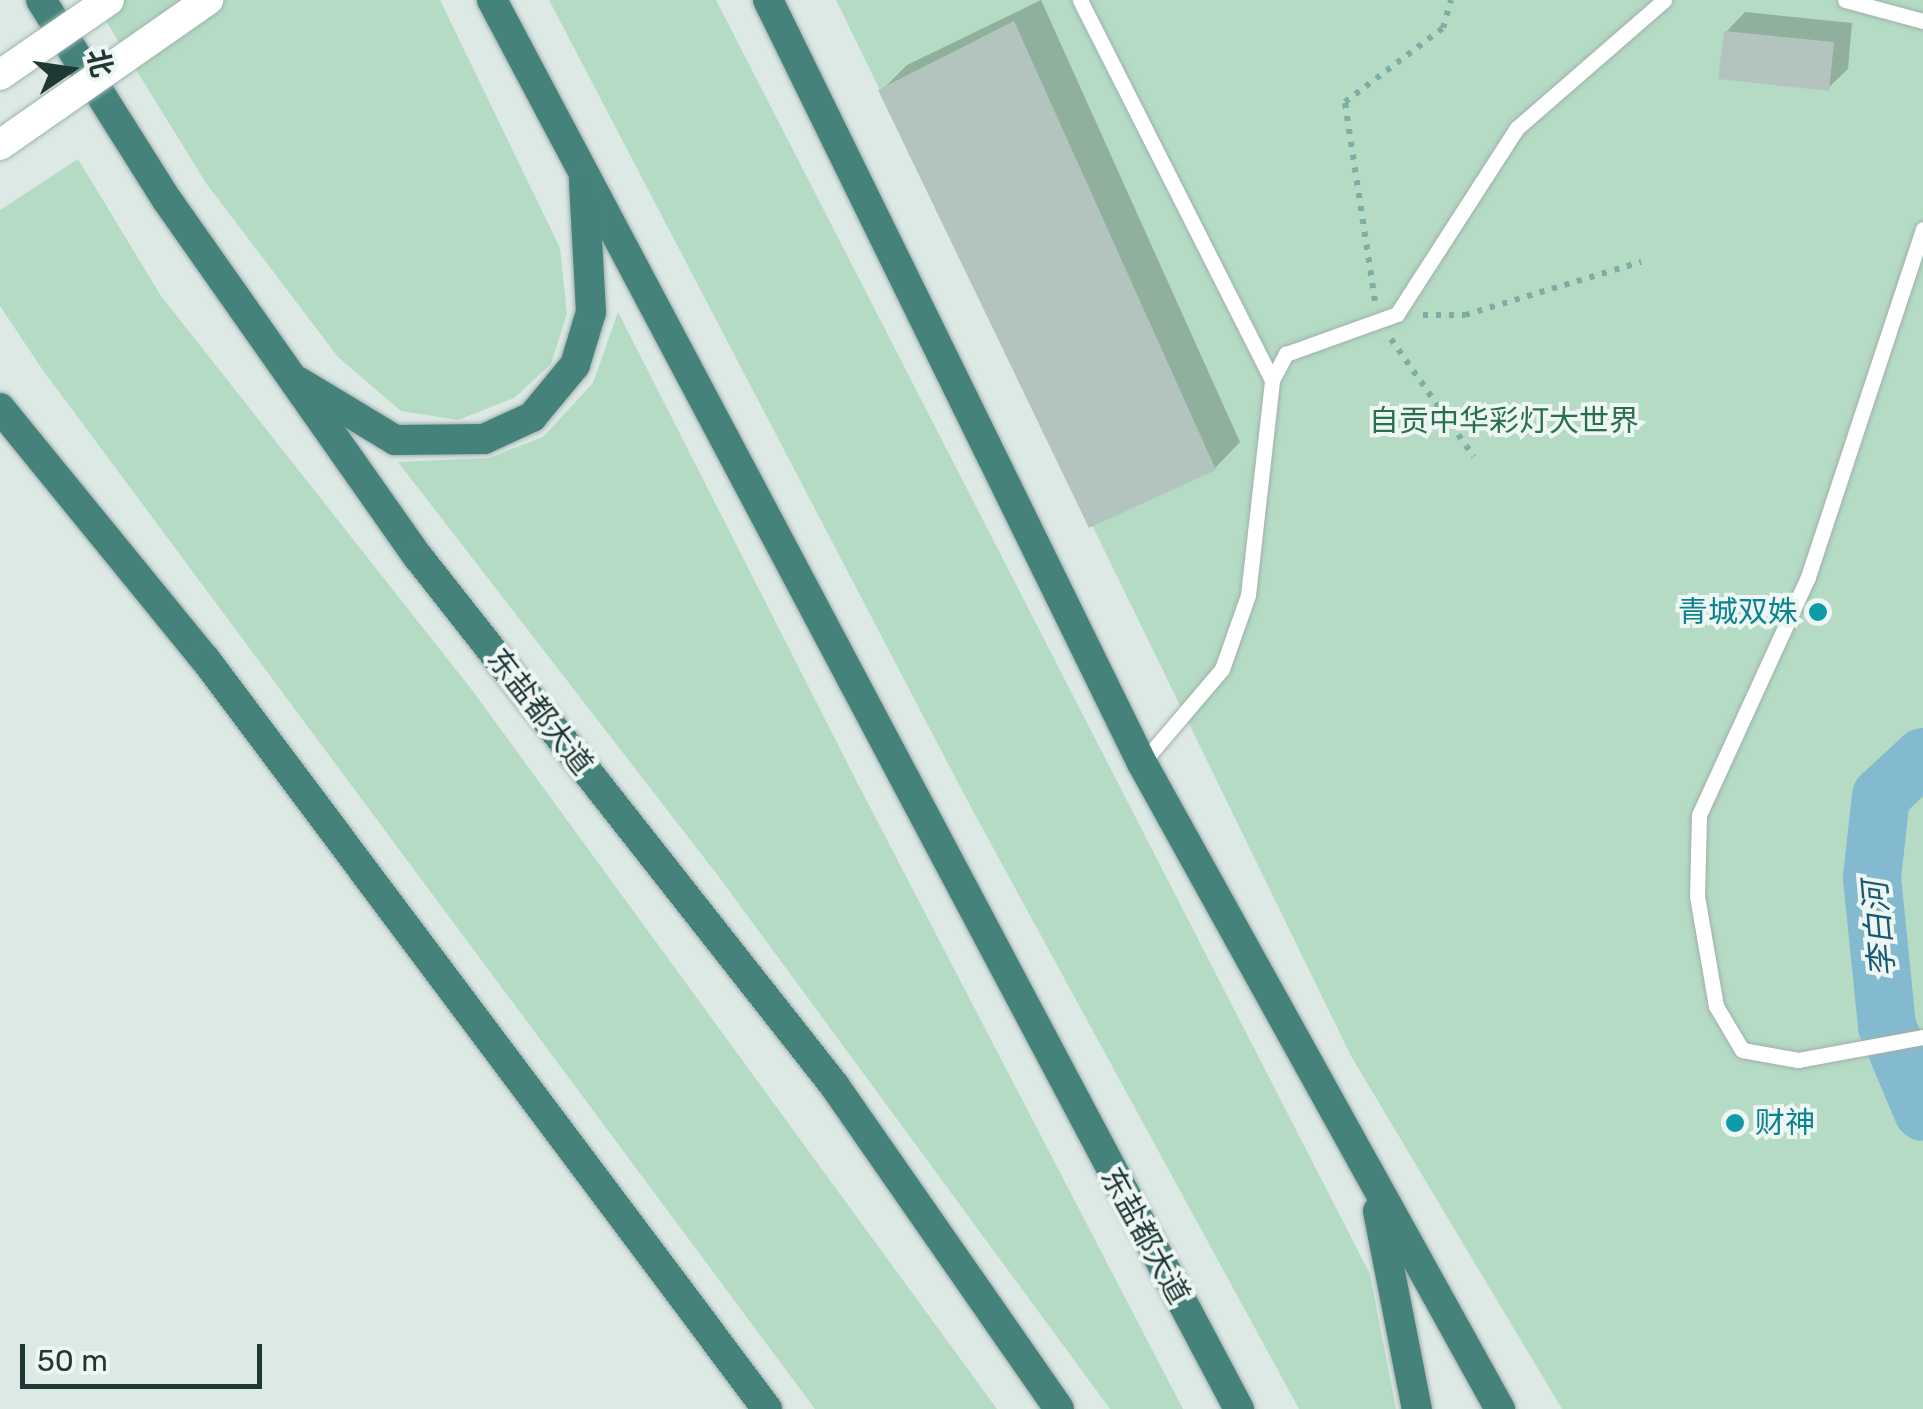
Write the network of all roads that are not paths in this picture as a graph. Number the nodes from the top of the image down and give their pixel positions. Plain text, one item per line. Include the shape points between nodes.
1 (41, 0) edge
2 (109, 0) edge
3 (208, 0) edge
4 (492, 0) edge
5 (768, 0) edge
6 (1080, 0) edge
7 (1664, 0) edge
8 (1845, 0) edge
9 (1923, 21) edge
10 (0, 75) edge
11 (0, 144) edge
12 (583, 170) junction
13 (1923, 229) edge
14 (288, 376) junction
15 (1272, 380) junction
16 (0, 408) edge
17 (1142, 763) junction
18 (1923, 1036) edge
19 (1373, 1187) junction
20 (767, 1409) edge
21 (1059, 1409) edge
22 (1240, 1409) edge
23 (1417, 1409) edge
24 (1500, 1409) edge

1 - 14 highway, 东盐都大道
2 - 10 main road, bridge
3 - 11 main road, bridge
4 - 12 highway, 东盐都大道
5 - 17 highway
6 - 15 lane
7 - 15 lane via 1518,128 1397,314 1286,354
8 - 9 lane
12 - 14 highway via 591,312 576,365 532,417 484,439 395,440
12 - 22 highway, 东盐都大道
13 - 18 lane via 1808,578 1699,816 1697,896 1716,1006 1742,1050 1798,1060
14 - 21 highway, 东盐都大道 via 419,558 834,1084
15 - 17 lane via 1248,595 1222,669
16 - 20 highway via 205,659
17 - 19 highway
19 - 23 highway
19 - 24 highway

